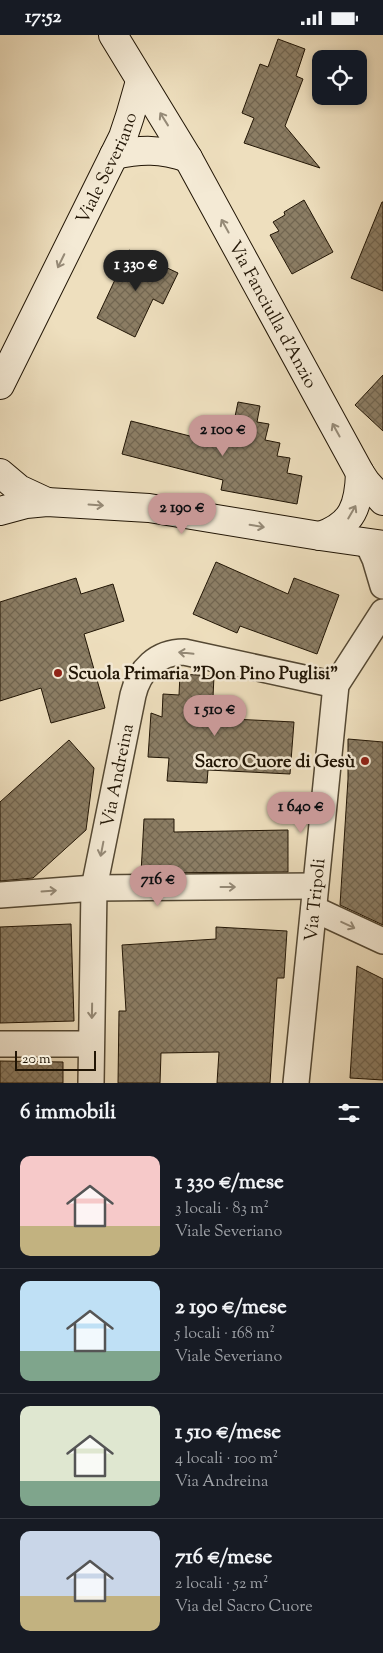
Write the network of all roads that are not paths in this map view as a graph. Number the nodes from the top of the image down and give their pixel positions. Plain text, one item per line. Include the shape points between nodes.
1 (113, 35) edge
2 (140, 81) junction
3 (114, 155) junction
4 (188, 158) junction
5 (0, 385) edge
6 (0, 473) edge
7 (360, 473) junction
8 (383, 501) edge
9 (47, 502) junction
10 (0, 511) edge
11 (320, 536) junction
12 (376, 544) edge
13 (383, 586) edge
14 (383, 611) edge
15 (336, 685) junction
16 (94, 888) junction
17 (0, 895) edge
18 (315, 898) junction
19 (383, 941) edge
20 (0, 1043) edge
21 (92, 1044) junction
22 (91, 1083) edge
23 (296, 1083) edge

1 - 2 main road, Via Fanciulla d'Anzio
2 - 3 main road, Viale Severiano
4 -> 2 main road, Via Fanciulla d'Anzio
3 - 4 main road via 154,150
3 -> 5 main road, Viale Severiano
7 -> 4 main road, Via Fanciulla d'Anzio
6 - 9 main road via 19,489
7 - 8 main road, Via Fanciulla d'Anzio
11 -> 7 main road via 335,530 352,514
9 - 10 main road
9 -> 11 main road via 149,508
11 - 12 main road
12 - 13 street via 375,559
14 - 15 street, Via Tripoli
15 -> 16 street, Via Andreina via 184,652 170,653 155,660 138,679 132,695
15 - 18 street, Via Tripoli
17 -> 16 street
16 -> 18 street
16 -> 21 street, Via Andreina
18 -> 19 street
18 - 23 street, Via Tripoli
20 - 21 street
21 - 22 street, Via Andreina

